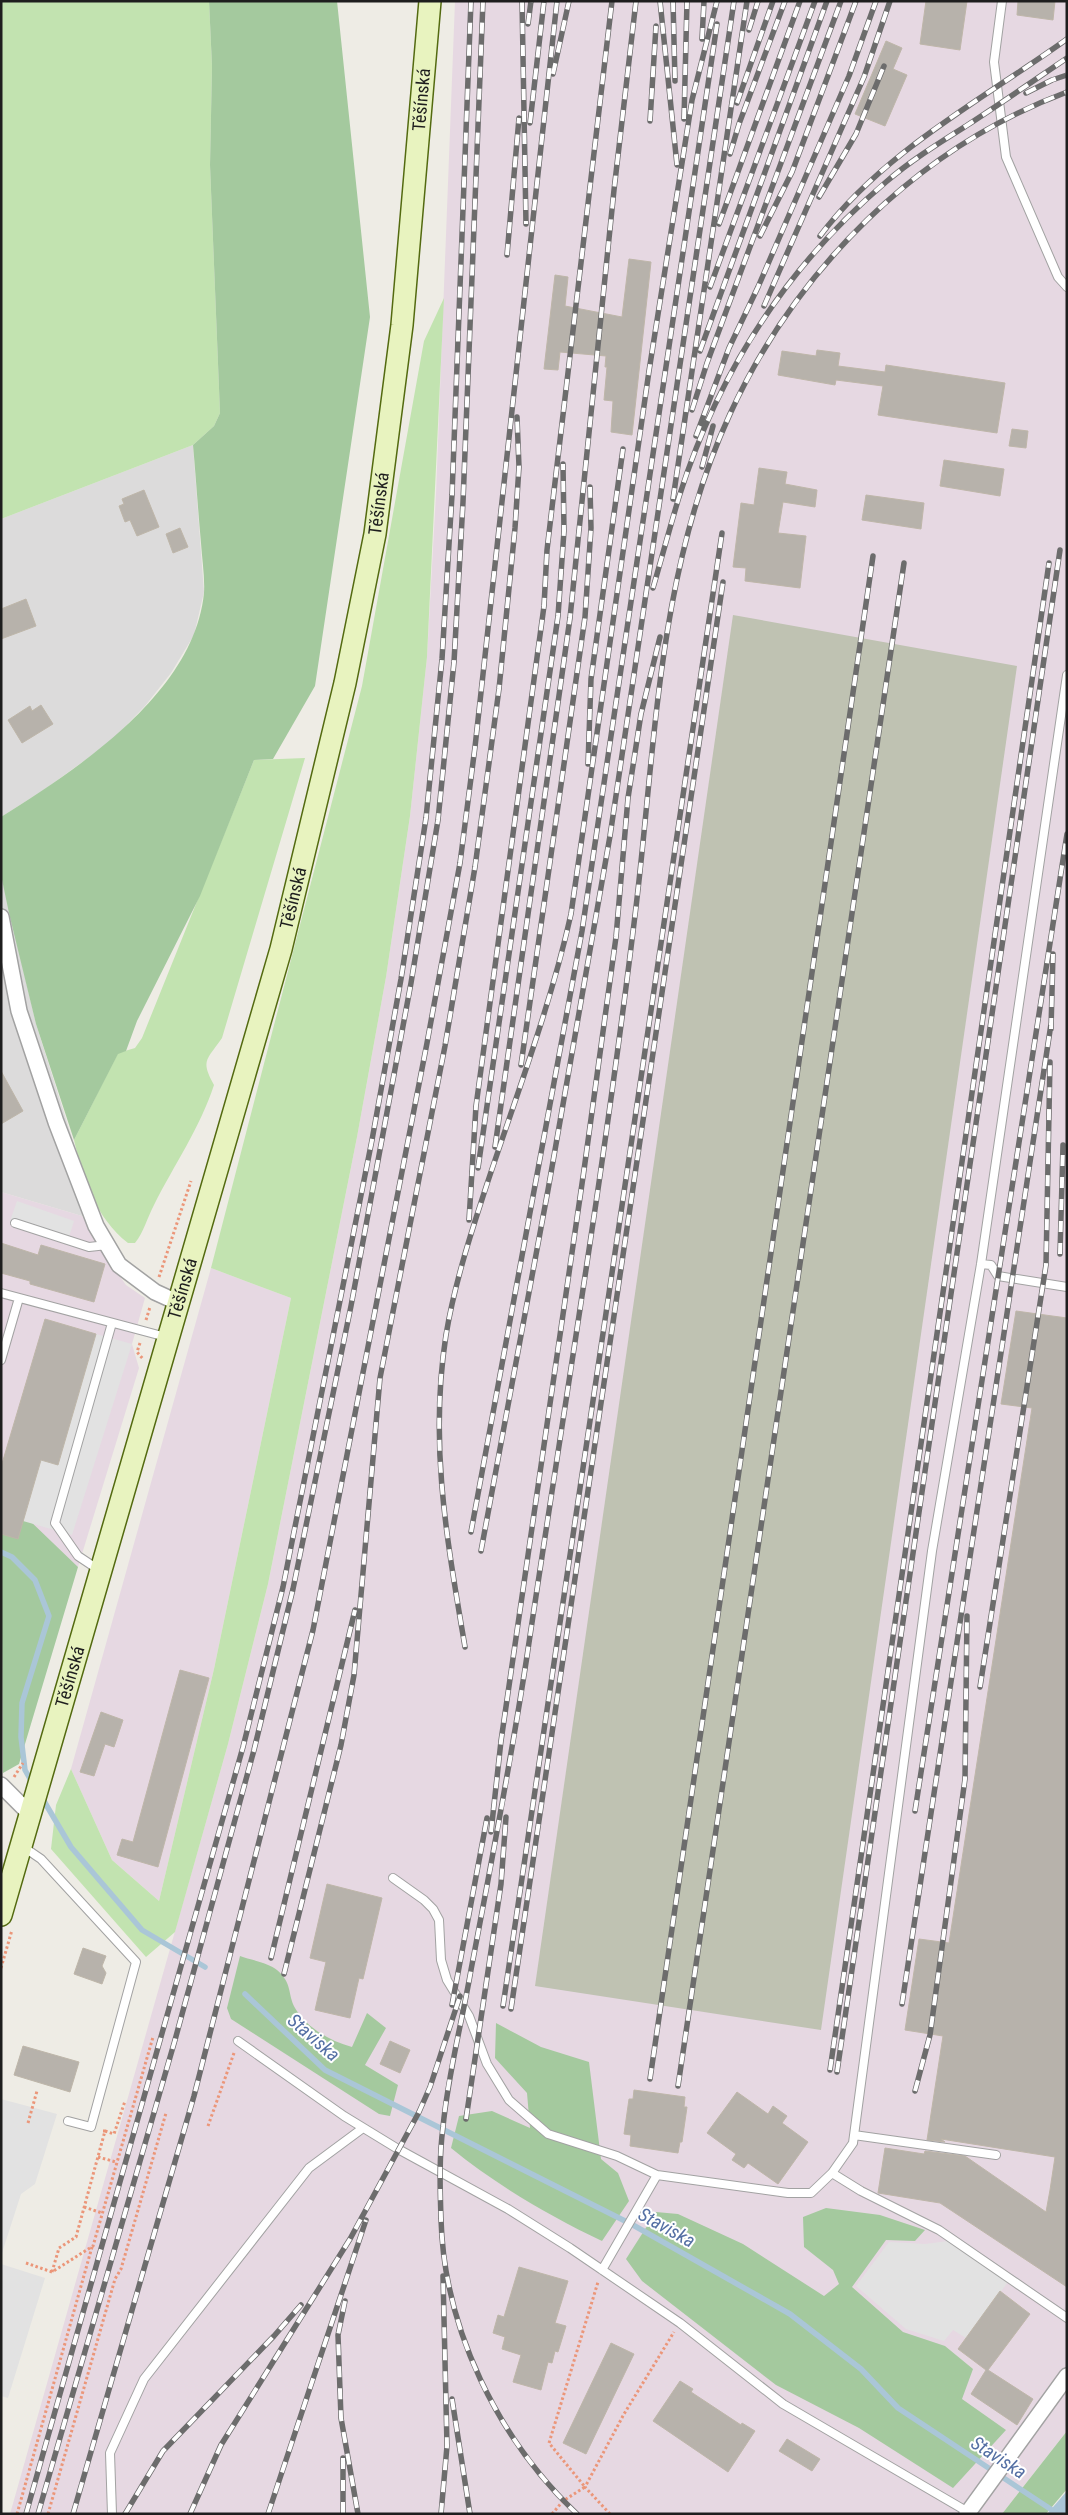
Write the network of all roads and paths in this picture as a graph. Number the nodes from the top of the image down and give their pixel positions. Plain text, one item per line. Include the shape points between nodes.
1 (430, 1) edge
2 (1002, 1) edge
3 (1067, 287) edge
4 (1067, 675) edge
5 (1, 917) edge
6 (194, 1172) dead end
7 (15, 1223) dead end
8 (107, 1245) junction
9 (981, 1264) junction
10 (1067, 1288) edge
11 (154, 1292) junction
12 (1, 1293) edge
13 (19, 1298) junction
14 (180, 1303) junction
15 (112, 1323) junction
16 (168, 1338) junction
17 (1, 1360) edge
18 (100, 1571) junction
19 (1, 1785) edge
20 (30, 1814) junction
21 (21, 1845) junction
22 (393, 1878) dead end
23 (1, 1915) edge
24 (153, 2037) dead end
25 (238, 2041) dead end
26 (241, 2058) dead end
27 (37, 2091) dead end
28 (125, 2102) dead end
29 (166, 2113) dead end
30 (68, 2121) dead end
31 (28, 2123) dead end
32 (208, 2126) dead end
33 (91, 2127) junction
34 (363, 2128) junction
35 (105, 2131) junction
36 (854, 2135) junction
37 (996, 2155) dead end
38 (98, 2157) junction
39 (116, 2162) junction
40 (832, 2173) junction
41 (657, 2175) junction
42 (84, 2207) junction
43 (102, 2213) junction
44 (93, 2246) junction
45 (26, 2263) dead end
46 (602, 2270) junction
47 (52, 2272) junction
48 (1067, 2318) edge
49 (680, 2323) junction
50 (1067, 2376) edge
51 (585, 2487) junction
52 (968, 2513) edge
53 (17, 2514) edge
54 (48, 2514) edge
55 (112, 2514) edge
56 (552, 2514) edge
57 (610, 2514) edge

1 - 14 main road, Těšínská via 402,325 375,534 345,683 309,836
2 - 3 lane via 994,62 1006,157 1058,277
4 - 9 lane
5 - 8 street via 19,1012 56,1122 96,1226
6 - 11 path
7 - 8 lane via 88,1247
8 - 11 street via 119,1266
9 - 10 lane via 991,1266 998,1276
9 - 36 lane via 932,1551
11 - 14 street
12 - 13 lane
13 - 15 lane
13 - 17 lane
14 - 16 main road, Těšínská
15 - 16 lane
15 - 18 lane via 55,1523 78,1556
16 - 18 main road, Těšínská
18 - 20 main road, Těšínská
19 - 20 street
20 - 21 main road, Těšínská
21 - 23 main road, Těšínská
21 - 33 lane via 41,1860 136,1962
22 - 41 lane via 424,1900 436,1914 447,1980 469,2016 488,2064 509,2100 548,2134 617,2156
24 - 39 path
25 - 34 lane
26 - 32 path via 233,2052
27 - 31 path
28 - 35 path via 114,2134
29 - 54 path
30 - 33 lane
33 - 35 path
34 - 46 lane via 508,2209
34 - 55 lane via 309,2168 144,2379 110,2452
35 - 38 path
36 - 37 lane
36 - 40 lane via 853,2143
38 - 39 path
38 - 42 path
39 - 43 path
40 - 41 lane via 811,2193 788,2193
40 - 48 lane via 939,2230
41 - 46 lane
42 - 43 path
42 - 47 path via 76,2237 59,2248
43 - 44 path
44 - 47 path
44 - 53 path
45 - 47 path
46 - 49 lane
46 - 51 path via 548,2443
49 - 51 path via 624,2414
49 - 52 lane via 783,2404
50 - 52 street
51 - 56 path via 563,2501
51 - 57 path

